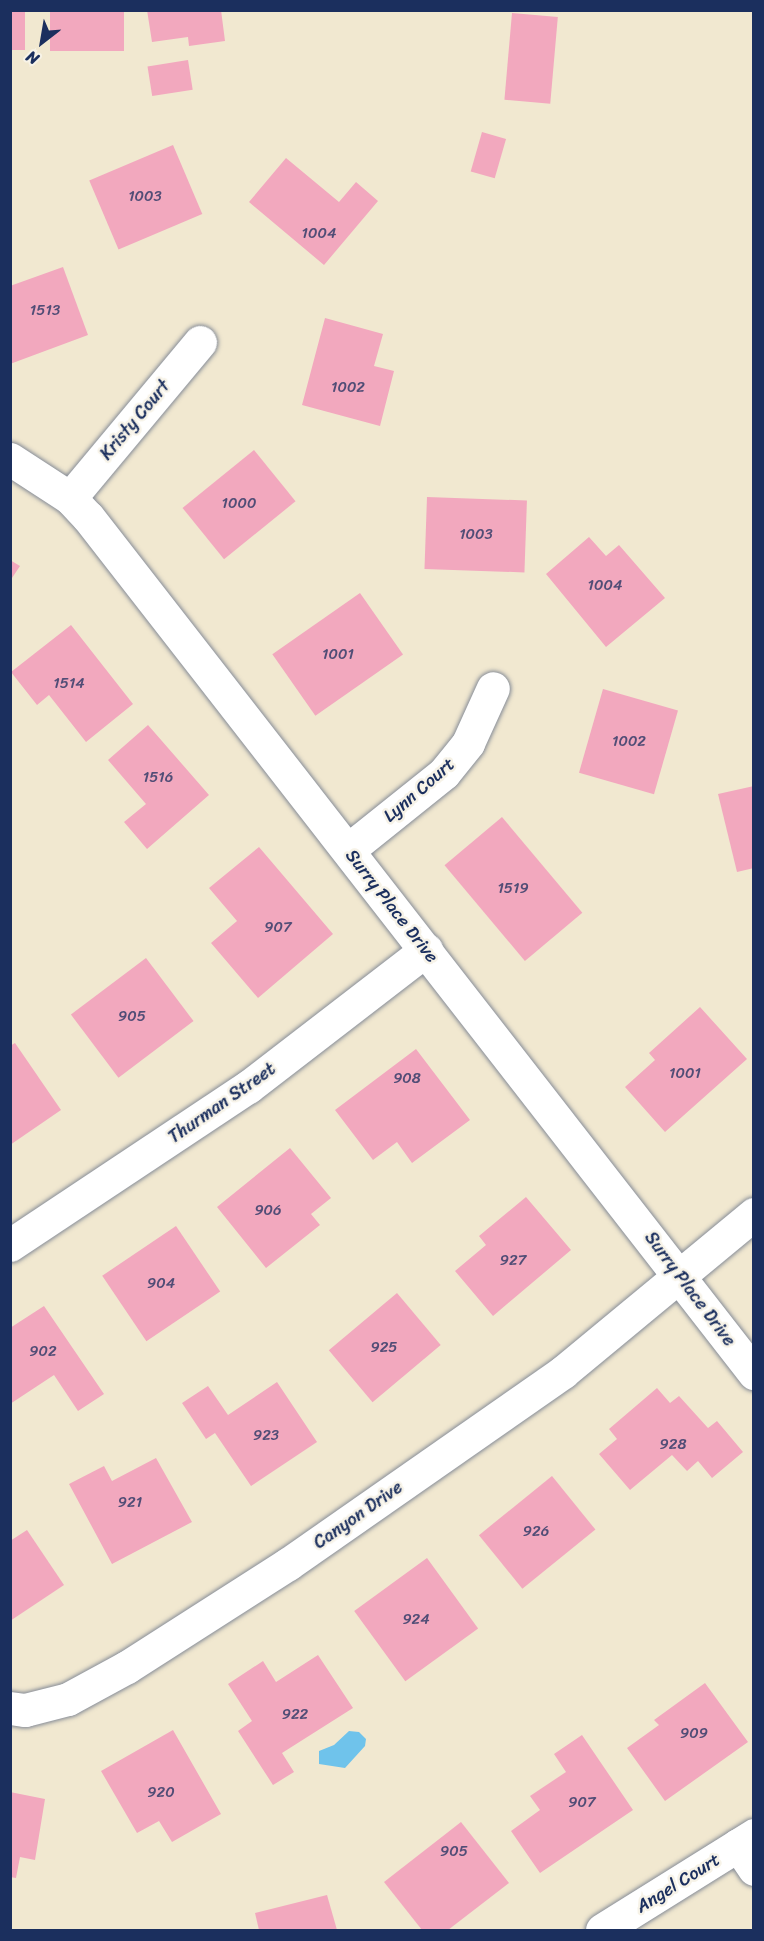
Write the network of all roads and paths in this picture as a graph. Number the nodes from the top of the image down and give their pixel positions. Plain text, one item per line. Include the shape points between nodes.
1 (200, 342) dead end
2 (10, 459) edge
3 (70, 498) junction
4 (493, 688) dead end
5 (348, 850) junction
6 (426, 950) junction
7 (753, 1214) edge
8 (10, 1245) edge
9 (682, 1278) junction
10 (753, 1372) edge
11 (10, 1708) edge
12 (748, 1850) edge
13 (602, 1930) edge

1 - 3 street, Kristy Court
2 - 3 street, Surry Place Drive
3 - 5 street, Surry Place Drive
4 - 5 street, Lynn Court via 468,743 444,773
5 - 6 street, Surry Place Drive
6 - 8 street, Thurman Street via 248,1087
6 - 9 street, Surry Place Drive
7 - 9 street, Canyon Drive
9 - 10 street, Surry Place Drive
9 - 11 street, Canyon Drive via 554,1379 288,1564 142,1658 68,1700 25,1710
12 - 13 street, Angel Court

